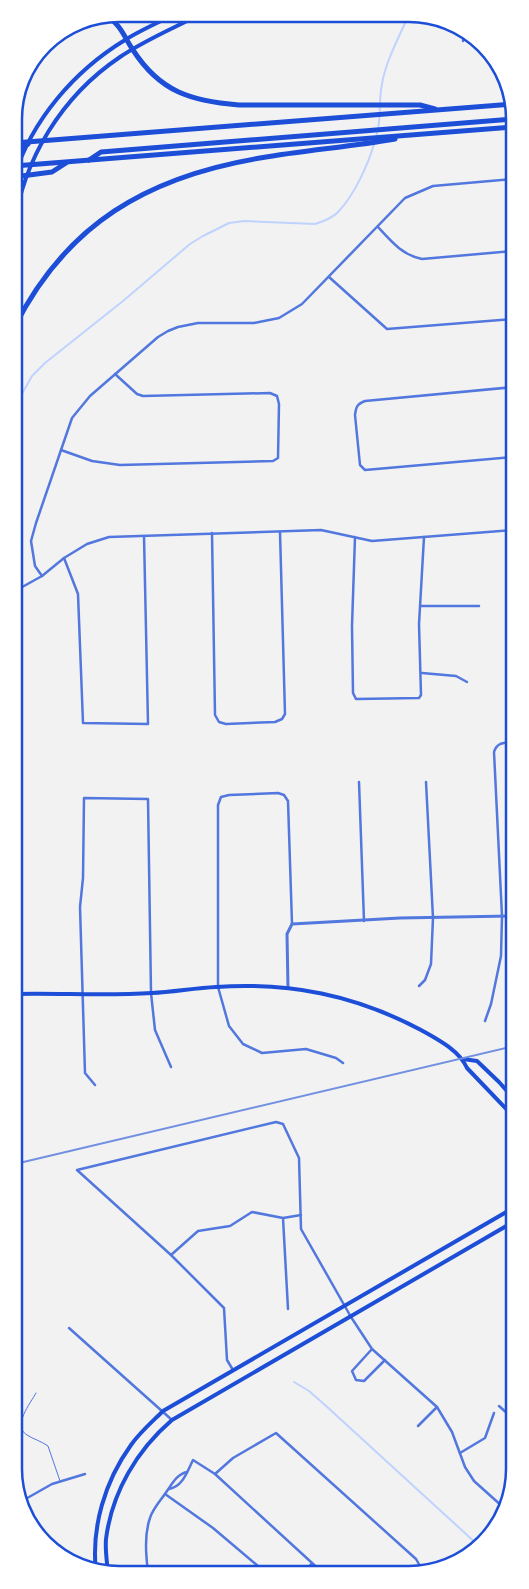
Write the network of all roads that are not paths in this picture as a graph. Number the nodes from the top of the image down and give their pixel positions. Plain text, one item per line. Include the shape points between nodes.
1 (116, 23) edge
2 (158, 23) edge
3 (184, 23) edge
4 (126, 39) junction
5 (132, 49) junction
6 (505, 105) edge
7 (438, 110) junction
8 (506, 120) edge
9 (506, 128) edge
10 (418, 134) junction
11 (23, 142) edge
12 (28, 144) junction
13 (23, 147) edge
14 (23, 156) edge
15 (89, 160) junction
16 (68, 162) junction
17 (23, 164) edge
18 (23, 176) edge
19 (506, 180) edge
20 (23, 191) edge
21 (378, 227) junction
22 (506, 252) edge
23 (329, 277) junction
24 (23, 313) edge
25 (506, 320) edge
26 (115, 374) junction
27 (506, 388) edge
28 (62, 450) junction
29 (506, 458) edge
30 (506, 531) edge
31 (280, 532) junction
32 (212, 533) junction
33 (144, 536) junction
34 (424, 536) junction
35 (354, 537) junction
36 (64, 558) junction
37 (42, 576) junction
38 (23, 587) edge
39 (421, 606) junction
40 (479, 606) dead end
41 (422, 673) junction
42 (467, 682) dead end
43 (506, 743) edge
44 (359, 782) dead end
45 (426, 782) dead end
46 (502, 916) junction
47 (506, 916) edge
48 (433, 918) junction
49 (364, 921) junction
50 (292, 924) junction
51 (419, 986) dead end
52 (218, 987) junction
53 (288, 988) junction
54 (83, 993) junction
55 (151, 993) junction
56 (22, 994) edge
57 (486, 1021) dead end
58 (463, 1059) junction
59 (344, 1063) dead end
60 (171, 1067) dead end
61 (95, 1085) dead end
62 (506, 1090) edge
63 (506, 1109) edge
64 (506, 1212) edge
65 (301, 1215) junction
66 (283, 1218) junction
67 (506, 1226) edge
68 (171, 1255) junction
69 (345, 1306) junction
70 (288, 1308) dead end
71 (350, 1317) junction
72 (68, 1328) dead end
73 (372, 1349) junction
74 (385, 1360) junction
75 (233, 1370) junction
76 (36, 1393) dead end
77 (499, 1406) dead end
78 (437, 1407) junction
79 (163, 1411) junction
80 (506, 1412) edge
81 (494, 1413) dead end
82 (22, 1418) edge
83 (172, 1420) junction
84 (418, 1426) dead end
85 (22, 1430) edge
86 (460, 1453) junction
87 (85, 1474) dead end
88 (214, 1474) junction
89 (60, 1482) junction
90 (165, 1494) junction
91 (27, 1498) edge
92 (500, 1505) edge
93 (312, 1563) junction
94 (96, 1564) edge
95 (108, 1566) edge
96 (148, 1566) edge
97 (258, 1566) edge
98 (310, 1566) edge
99 (315, 1566) edge
100 (420, 1566) edge

1 - 4 highway
2 - 4 main road
3 - 5 main road
4 - 5 highway
4 - 12 main road via 76,77 47,113
5 - 7 highway via 156,79 195,99 239,105 420,105
5 - 20 main road via 94,77 62,112 35,156
6 - 7 highway
7 - 11 highway
8 - 15 highway via 101,152
9 - 10 highway
10 - 15 highway
10 - 24 highway via 231,163 183,177 142,194 103,219 69,249 41,282
12 - 13 highway
12 - 14 main road
15 - 16 highway
16 - 17 highway
16 - 18 highway via 52,172
19 - 21 street via 442,185 422,190 405,198
21 - 22 street via 401,252 422,259
21 - 23 street
23 - 25 street via 387,329
23 - 26 street via 302,304 279,318 254,323 198,323 168,330
26 - 28 street via 90,396 72,418
26 - 28 street via 136,394 143,396 270,393 277,396 278,458 273,461 120,465 92,461
27 - 29 street via 365,401 356,407 355,415 365,470
28 - 37 street via 31,541 35,566
30 - 34 street
31 - 32 street
31 - 32 street via 285,714 275,722 226,724 218,722 215,715
31 - 35 street via 321,530
32 - 33 street
33 - 36 street via 109,537 86,544
33 - 36 street via 148,724 83,723 78,594
34 - 35 street via 372,541
34 - 39 street
35 - 41 street via 353,693 356,699 419,698 422,695
36 - 37 street
37 - 38 street
39 - 40 street
39 - 41 street
41 - 42 street via 456,676
43 - 46 street via 496,746 494,752
44 - 49 street
45 - 48 street
46 - 47 street
46 - 48 street
46 - 57 street via 501,956
48 - 49 street
48 - 51 street via 431,964
49 - 50 street
50 - 52 street via 288,801 278,793 221,797 218,805
50 - 53 street via 287,934
52 - 53 main road
52 - 55 main road
52 - 59 street via 229,1026 243,1044 262,1053 306,1049
53 - 58 main road via 310,990 372,1008 432,1036
54 - 55 main road
54 - 55 street via 80,907 84,798 148,799
54 - 56 main road
54 - 61 street via 85,1073
55 - 60 street via 155,1030
58 - 62 main road via 477,1061
58 - 63 main road via 467,1068
64 - 69 main road
65 - 66 street
65 - 68 street via 299,1158 283,1124 276,1122 77,1170
65 - 69 street via 301,1229
66 - 68 street via 252,1212 230,1226 198,1230
66 - 70 street
67 - 71 main road
68 - 75 street via 224,1308 227,1360
69 - 71 street
69 - 75 main road
71 - 73 street
71 - 83 main road
72 - 79 street
73 - 74 street
73 - 74 street via 352,1371 356,1380 364,1381
74 - 78 street
75 - 79 main road
76 - 82 lane
77 - 80 street
78 - 84 street
78 - 86 street
79 - 83 street
79 - 94 main road via 132,1444 112,1476 99,1517
81 - 86 street via 485,1438
83 - 95 main road via 144,1447 123,1482 106,1540
85 - 89 lane via 48,1446
86 - 92 street via 474,1481
87 - 89 street
88 - 90 street via 193,1460 187,1472 171,1484
88 - 93 street
88 - 100 street via 276,1433
89 - 91 street
90 - 96 street via 150,1516
90 - 97 street
93 - 98 street
93 - 99 street

